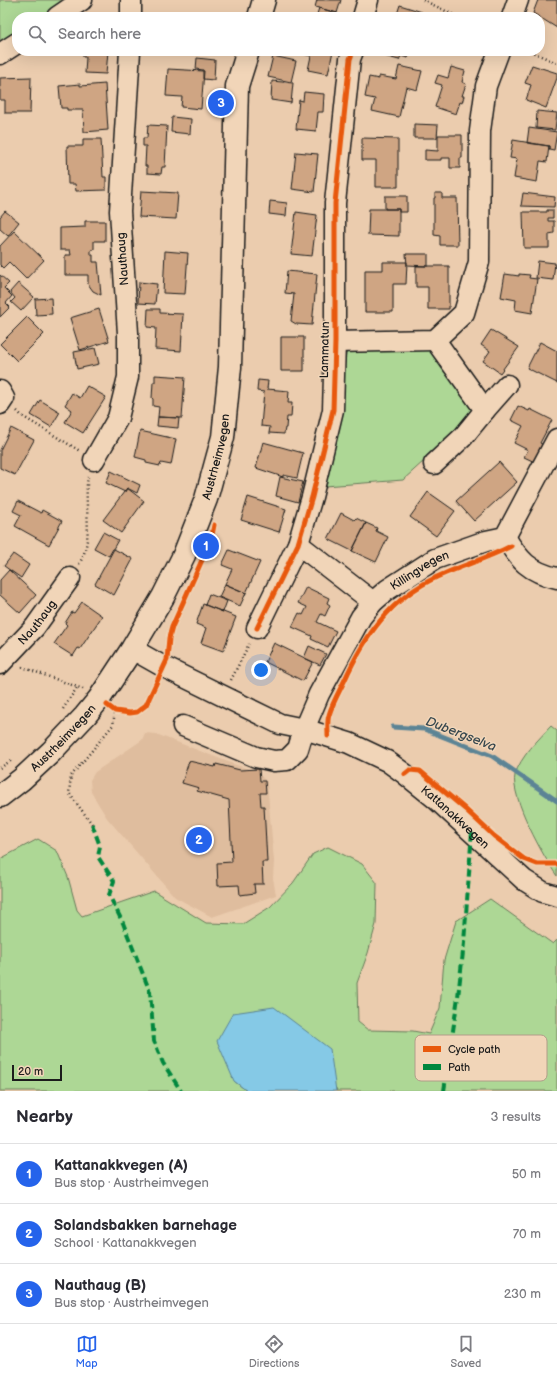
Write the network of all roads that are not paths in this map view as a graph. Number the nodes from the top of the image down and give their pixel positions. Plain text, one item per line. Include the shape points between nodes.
1 (82, 0) edge
2 (131, 0) edge
3 (368, 0) edge
4 (518, 0) edge
5 (64, 12) edge
6 (131, 12) edge
7 (364, 12) edge
8 (514, 12) edge
9 (12, 46) edge
10 (0, 54) edge
11 (130, 56) edge
12 (246, 56) edge
13 (351, 56) edge
14 (497, 56) edge
15 (435, 340) junction
16 (335, 342) junction
17 (507, 384) dead end
18 (485, 410) junction
19 (557, 439) edge
20 (94, 460) road end
21 (434, 464) dead end
22 (505, 537) junction
23 (298, 544) junction
24 (70, 578) road end
25 (557, 578) edge
26 (373, 602) junction
27 (257, 628) road end
28 (132, 649) junction
29 (2, 662) edge
30 (183, 726) dead end
31 (304, 729) junction
32 (0, 796) edge
33 (557, 896) edge

1 - 5 street
2 - 6 street
3 - 7 street
4 - 8 street
9 - 10 street
11 - 20 street, Nauthaug via 120,210 128,333 128,377 118,418
12 - 28 main road, Austrheimvegen via 237,86 230,367 223,437 206,499 184,556
13 - 16 street, Lammatun via 335,203
14 - 15 street via 486,86 480,131 479,262 464,313
15 - 16 street, Lammatun
15 - 18 street
16 - 23 street, Lammatun via 333,410
17 - 18 street
18 - 21 street via 463,437
19 - 22 street
22 - 25 street via 530,568
22 - 26 street, Killingvegen via 435,559
23 - 26 street
23 - 27 street, Lammatun
24 - 29 street, Nauthaug via 34,627
26 - 31 street, Killingvegen via 361,617 319,694
28 - 31 street, Kattanakkvegen via 280,724
28 - 32 main road, Austrheimvegen via 85,716 51,752
30 - 31 street via 274,762 287,760 293,755 298,749
31 - 33 street, Kattanakkvegen via 349,743 387,761 436,799 524,880 543,892

